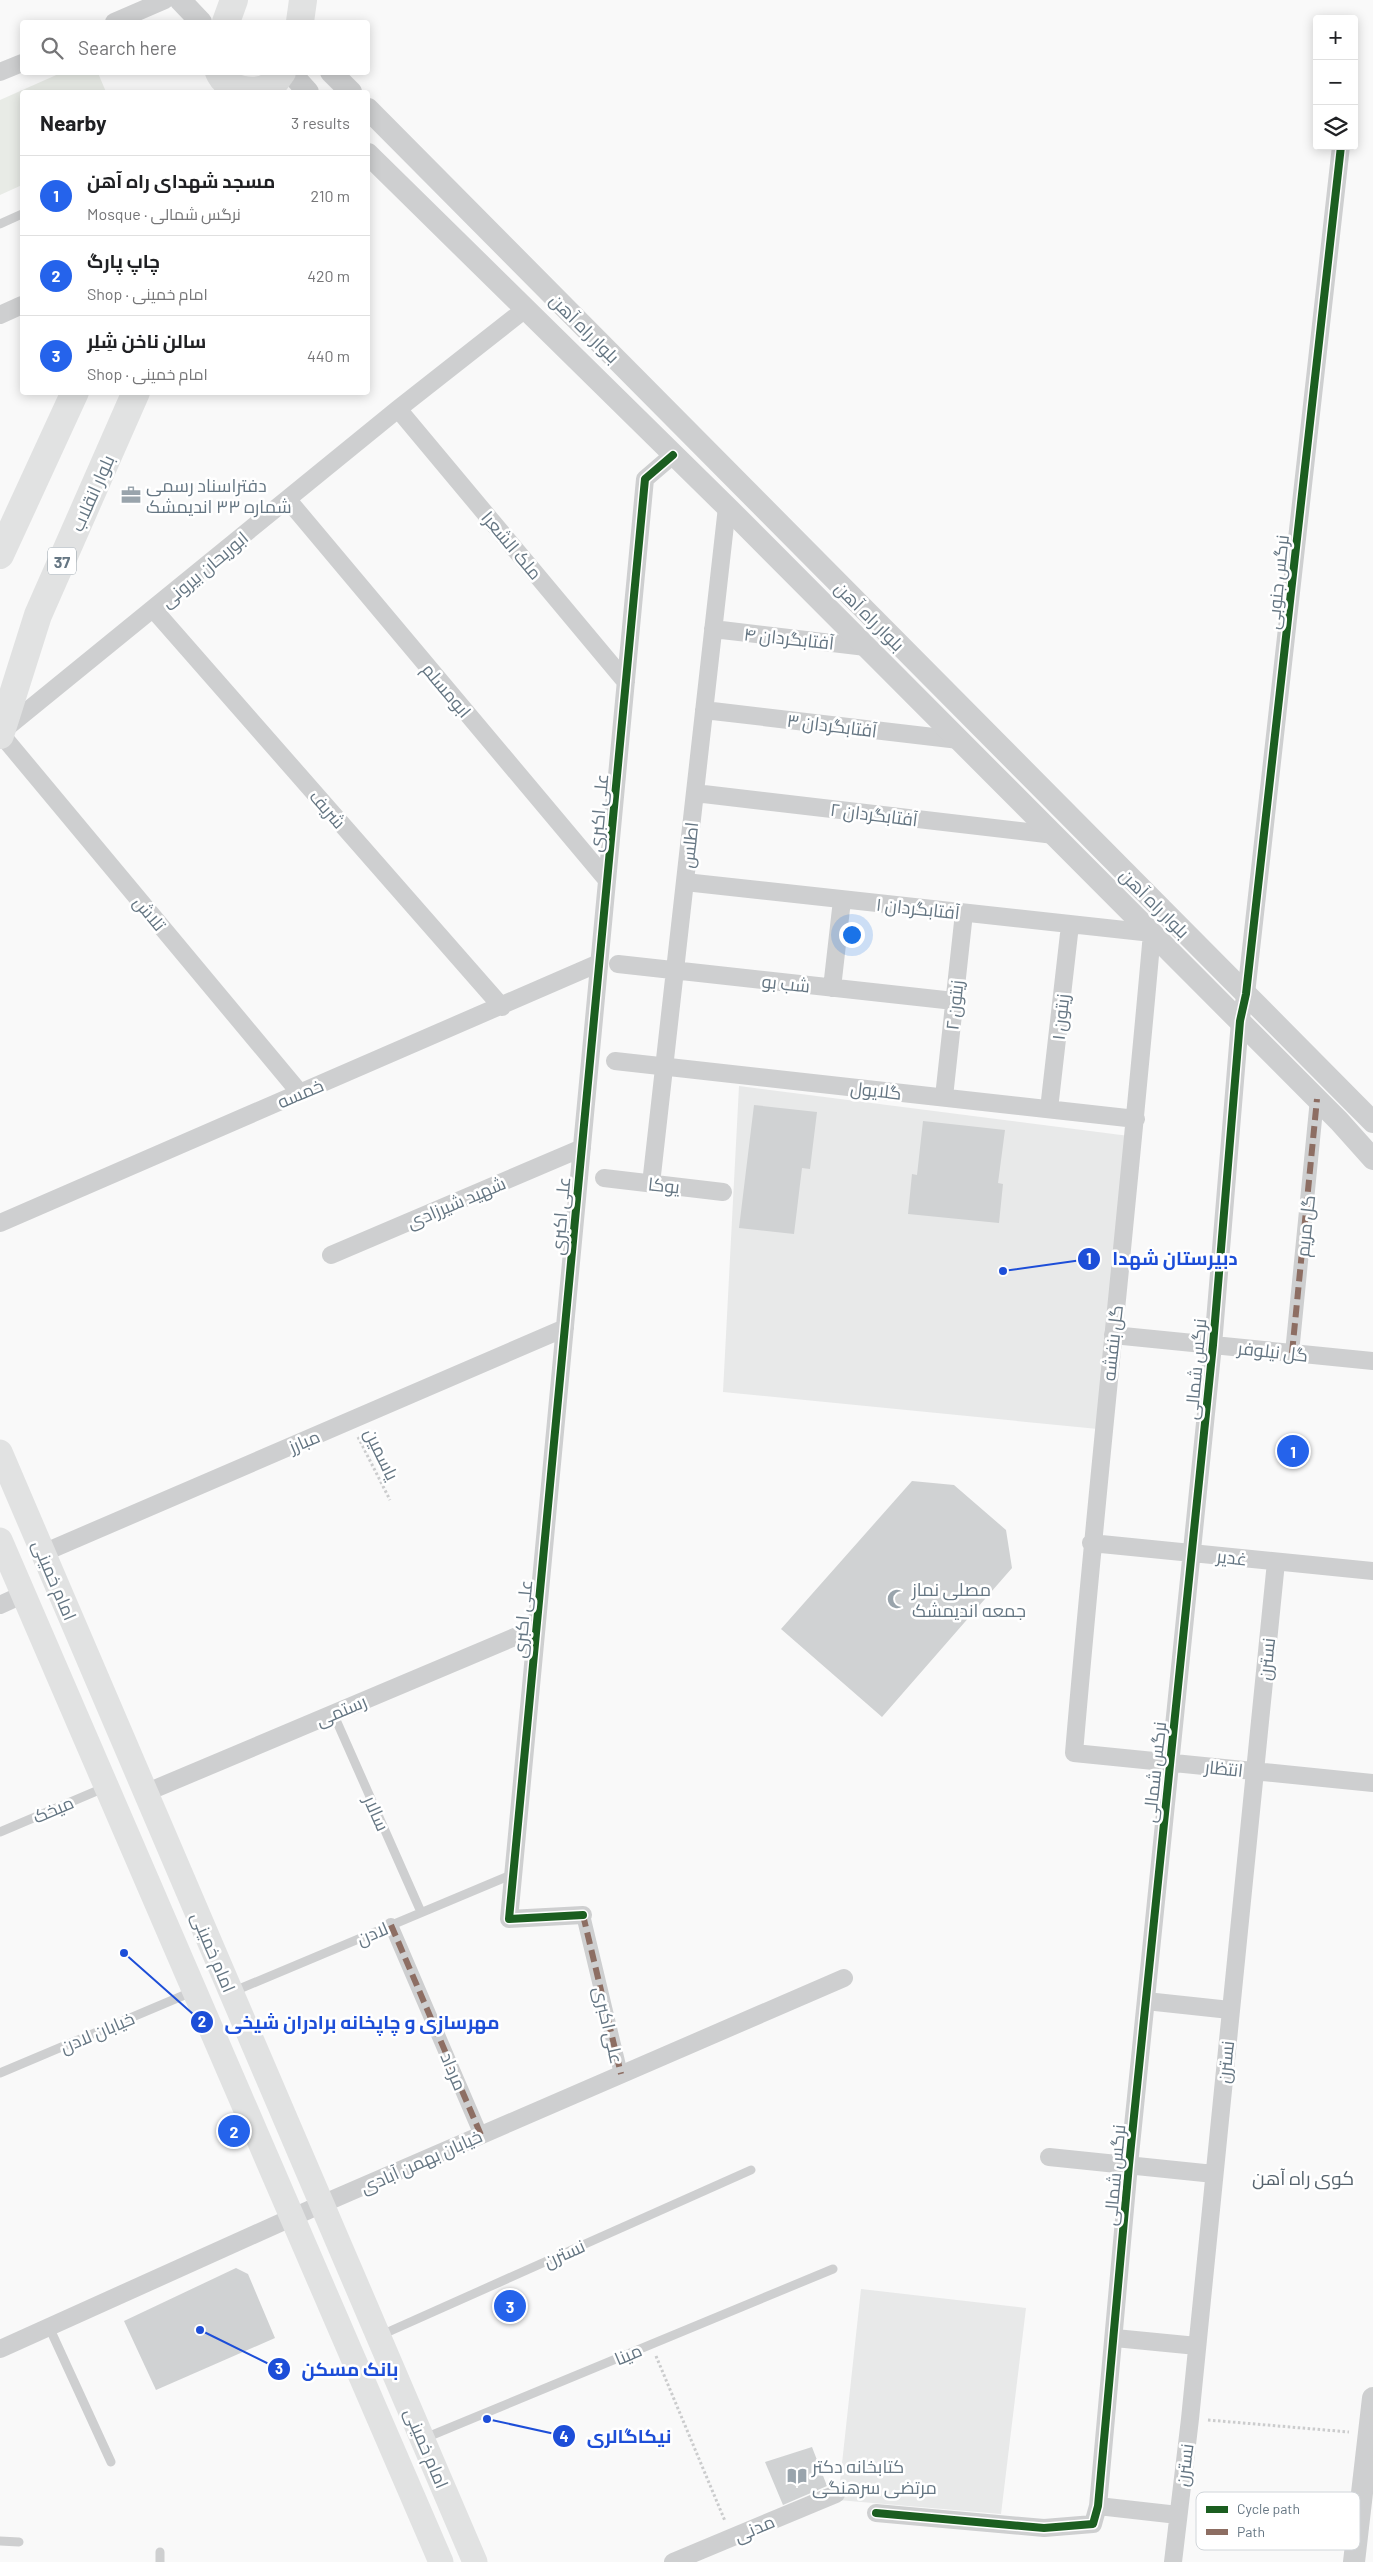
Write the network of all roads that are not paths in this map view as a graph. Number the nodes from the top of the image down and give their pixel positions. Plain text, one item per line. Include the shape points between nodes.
1 (165, 0) edge
2 (180, 0) edge
3 (234, 0) edge
4 (303, 0) edge
5 (119, 20) edge
6 (199, 20) edge
7 (227, 20) edge
8 (300, 20) edge
9 (20, 63) edge
10 (0, 72) edge
11 (213, 75) edge
12 (221, 75) edge
13 (334, 75) edge
14 (278, 81) edge
15 (206, 90) edge
16 (242, 90) edge
17 (256, 90) edge
18 (303, 90) edge
19 (349, 90) edge
20 (370, 111) edge
21 (1341, 150) edge
22 (370, 156) edge
23 (20, 215) edge
24 (0, 224) edge
25 (20, 306) edge
26 (524, 310) junction
27 (0, 315) edge
28 (74, 395) edge
29 (135, 395) edge
30 (398, 409) junction
31 (673, 455) junction
32 (288, 500) junction
33 (726, 507) junction
34 (0, 555) edge
35 (154, 610) junction
36 (713, 629) junction
37 (866, 647) junction
38 (626, 682) junction
39 (704, 710) junction
40 (0, 734) edge
41 (959, 740) junction
42 (695, 793) junction
43 (1054, 835) junction
44 (607, 880) junction
45 (685, 882) junction
46 (842, 900) junction
47 (964, 913) junction
48 (1070, 925) junction
49 (1152, 933) junction
50 (599, 963) junction
51 (618, 964) dead end
52 (675, 971) junction
53 (832, 988) junction
54 (1246, 994) junction
55 (954, 1001) junction
56 (502, 1007) junction
57 (1240, 1021) junction
58 (615, 1061) dead end
59 (664, 1066) junction
60 (300, 1093) junction
61 (944, 1098) junction
62 (1317, 1099) junction
63 (1050, 1109) junction
64 (1136, 1118) junction
65 (1373, 1122) edge
66 (582, 1148) junction
67 (1373, 1159) edge
68 (604, 1178) dead end
69 (651, 1184) junction
70 (723, 1192) dead end
71 (0, 1223) edge
72 (330, 1255) dead end
73 (564, 1328) junction
74 (1113, 1335) junction
75 (1212, 1345) junction
76 (1292, 1353) junction
77 (1373, 1361) edge
78 (0, 1452) edge
79 (0, 1540) edge
80 (1091, 1543) junction
81 (43, 1553) junction
82 (1192, 1553) junction
83 (1276, 1562) junction
84 (1373, 1571) edge
85 (24, 1594) junction
86 (0, 1605) edge
87 (536, 1628) junction
88 (333, 1713) junction
89 (1074, 1753) joint
90 (1170, 1763) junction
91 (1255, 1771) junction
92 (1373, 1783) edge
93 (106, 1787) junction
94 (145, 1792) junction
95 (0, 1832) edge
96 (513, 1874) junction
97 (421, 1912) junction
98 (583, 1915) joint
99 (391, 1925) junction
100 (844, 1978) dead end
101 (194, 1991) junction
102 (231, 1992) junction
103 (1146, 2002) junction
104 (1230, 2010) junction
105 (0, 2073) edge
106 (620, 2074) junction
107 (481, 2135) junction
108 (1050, 2157) dead end
109 (1130, 2165) junction
110 (751, 2170) dead end
111 (1214, 2174) junction
112 (322, 2204) junction
113 (292, 2218) junction
114 (833, 2269) dead end
115 (49, 2327) junction
116 (378, 2336) junction
117 (1115, 2338) junction
118 (1197, 2346) junction
119 (0, 2349) edge
120 (1373, 2398) edge
121 (423, 2439) junction
122 (111, 2462) dead end
123 (836, 2494) dead end
124 (1368, 2499) edge
125 (1098, 2506) junction
126 (876, 2512) dead end
127 (1178, 2515) junction
128 (1360, 2535) edge
129 (0, 2541) edge
130 (19, 2542) dead end
131 (441, 2562) edge
132 (475, 2562) edge
133 (673, 2562) edge
134 (1173, 2562) edge

1 - 5 street
2 - 6 street
3 - 7 main road
4 - 8 main road
9 - 10 street
11 - 15 main road
12 - 16 main road via 228,84
13 - 19 street
14 - 17 main road
14 - 18 street
20 - 54 street, بلوار راه آهن
21 - 54 street, نرگس جنوبی
22 - 26 street, بلوار راه آهن
23 - 24 lane
25 - 27 street
26 - 30 street, ابوریحان بیرونی
26 - 31 street, بلوار راه آهن
28 - 34 main road
29 - 40 main road, بلوار انقلاب / 37 via 38,615
30 - 32 street, ابوریحان بیرونی
30 - 38 street, ملک الشعرا
31 - 33 street, بلوار راه آهن
31 - 38 street, علی اکبری via 645,479
32 - 35 street, ابوریحان بیرونی
32 - 44 street, ابومسلم
33 - 36 street, اطلس
33 - 37 street, بلوار راه آهن
35 - 40 street, ابوریحان بیرونی
35 - 56 street, شریف
36 - 37 street, آفتابگردان ۴
36 - 39 street, اطلس
37 - 41 street, بلوار راه آهن
38 - 44 street, علی اکبری
39 - 41 street, آفتابگردان ۳
39 - 42 street, اطلس
40 - 60 street, تلاش
41 - 43 street, بلوار راه آهن
42 - 43 street, آفتابگردان ۲
42 - 45 street, اطلس
43 - 49 street, بلوار راه آهن
44 - 50 street, علی اکبری
45 - 46 street, آفتابگردان ۱
45 - 52 street, اطلس
46 - 47 street, آفتابگردان ۱
46 - 53 street
47 - 48 street, آفتابگردان ۱
47 - 55 street, زیتون ۲
48 - 49 street, آفتابگردان ۱
48 - 63 street, زیتون ۱
49 - 57 street, بلوار راه آهن
49 - 64 street, گل بنفشه
50 - 56 street, خمسه
50 - 66 street, علی اکبری
51 - 52 street, شب بو
52 - 53 street, شب بو
52 - 59 street, اطلس
53 - 55 street, شب بو
54 - 57 street, نرگس جنوبی
54 - 65 street, بلوار راه آهن
55 - 61 street, زیتون ۲
56 - 60 street, خمسه
57 - 62 street, بلوار راه آهن
57 - 75 street, نرگس شمالی
58 - 59 street, گلایول
59 - 61 street, گلایول
59 - 69 street, اطلس
60 - 71 street, خمسه
61 - 63 street, گلایول
62 - 67 street, بلوار راه آهن
62 - 76 street, گل مریم
63 - 64 street, گلایول
64 - 74 street, گل بنفشه
66 - 72 street, شهید شیرزادی
66 - 73 street, علی اکبری
68 - 69 street, یوکا
69 - 70 street, یوکا
73 - 81 street, مبارز
73 - 87 street, علی اکبری
74 - 75 street, گل نیلوفر
74 - 80 street, گل بنفشه
75 - 76 street, گل نیلوفر
75 - 82 street, نرگس شمالی
76 - 77 street, گل نیلوفر
78 - 81 main road, امام خمینی
79 - 85 main road, امام خمینی
80 - 82 street, غدیر
80 - 89 street, گل بنفشه
81 - 94 main road, امام خمینی
82 - 83 street, غدیر
82 - 90 street, نرگس شمالی
83 - 84 street, غدیر
83 - 91 street, نسترن
85 - 86 street
85 - 93 main road, امام خمینی
87 - 88 street, رستمی
87 - 96 street, علی اکبری
88 - 94 street, رستمی
88 - 97 lane, سالار
89 - 90 street, انتظار
90 - 91 street, انتظار
90 - 103 street, نرگس شمالی
91 - 92 street, انتظار
91 - 104 street, نسترن
93 - 95 lane, میخک
93 - 101 main road, امام خمینی
94 - 102 main road, امام خمینی
96 - 97 lane, لادن
96 - 98 street, علی اکبری via 509,1919
97 - 99 lane, لادن
98 - 106 street, علی اکبری
99 - 102 lane, لادن
99 - 107 street, مرداد
100 - 106 street, خیابان بهمن آبادی
101 - 105 lane, خیابان لادن
101 - 113 main road, امام خمینی
102 - 112 main road, امام خمینی
103 - 104 street
103 - 109 street, نرگس شمالی
104 - 111 street, نسترن
106 - 107 street, خیابان بهمن آبادی
107 - 112 street, خیابان بهمن آبادی
108 - 109 street
109 - 111 street
109 - 117 street, نرگس شمالی
110 - 116 lane, نسترن
111 - 118 street, نسترن
112 - 113 street, خیابان بهمن آبادی
112 - 116 main road, امام خمینی
113 - 115 street, خیابان بهمن آبادی
113 - 131 main road, امام خمینی
114 - 121 lane, مینا
115 - 119 street, خیابان بهمن آبادی
115 - 122 lane
116 - 121 main road, امام خمینی
117 - 118 street
117 - 125 street, نرگس شمالی
118 - 127 street, نسترن
120 - 124 street
121 - 132 main road, امام خمینی
123 - 133 street, مدنی
124 - 128 street
125 - 126 street, نرگس شمالی via 1093,2524 1044,2528
125 - 127 street
127 - 134 street, نسترن
129 - 130 lane

